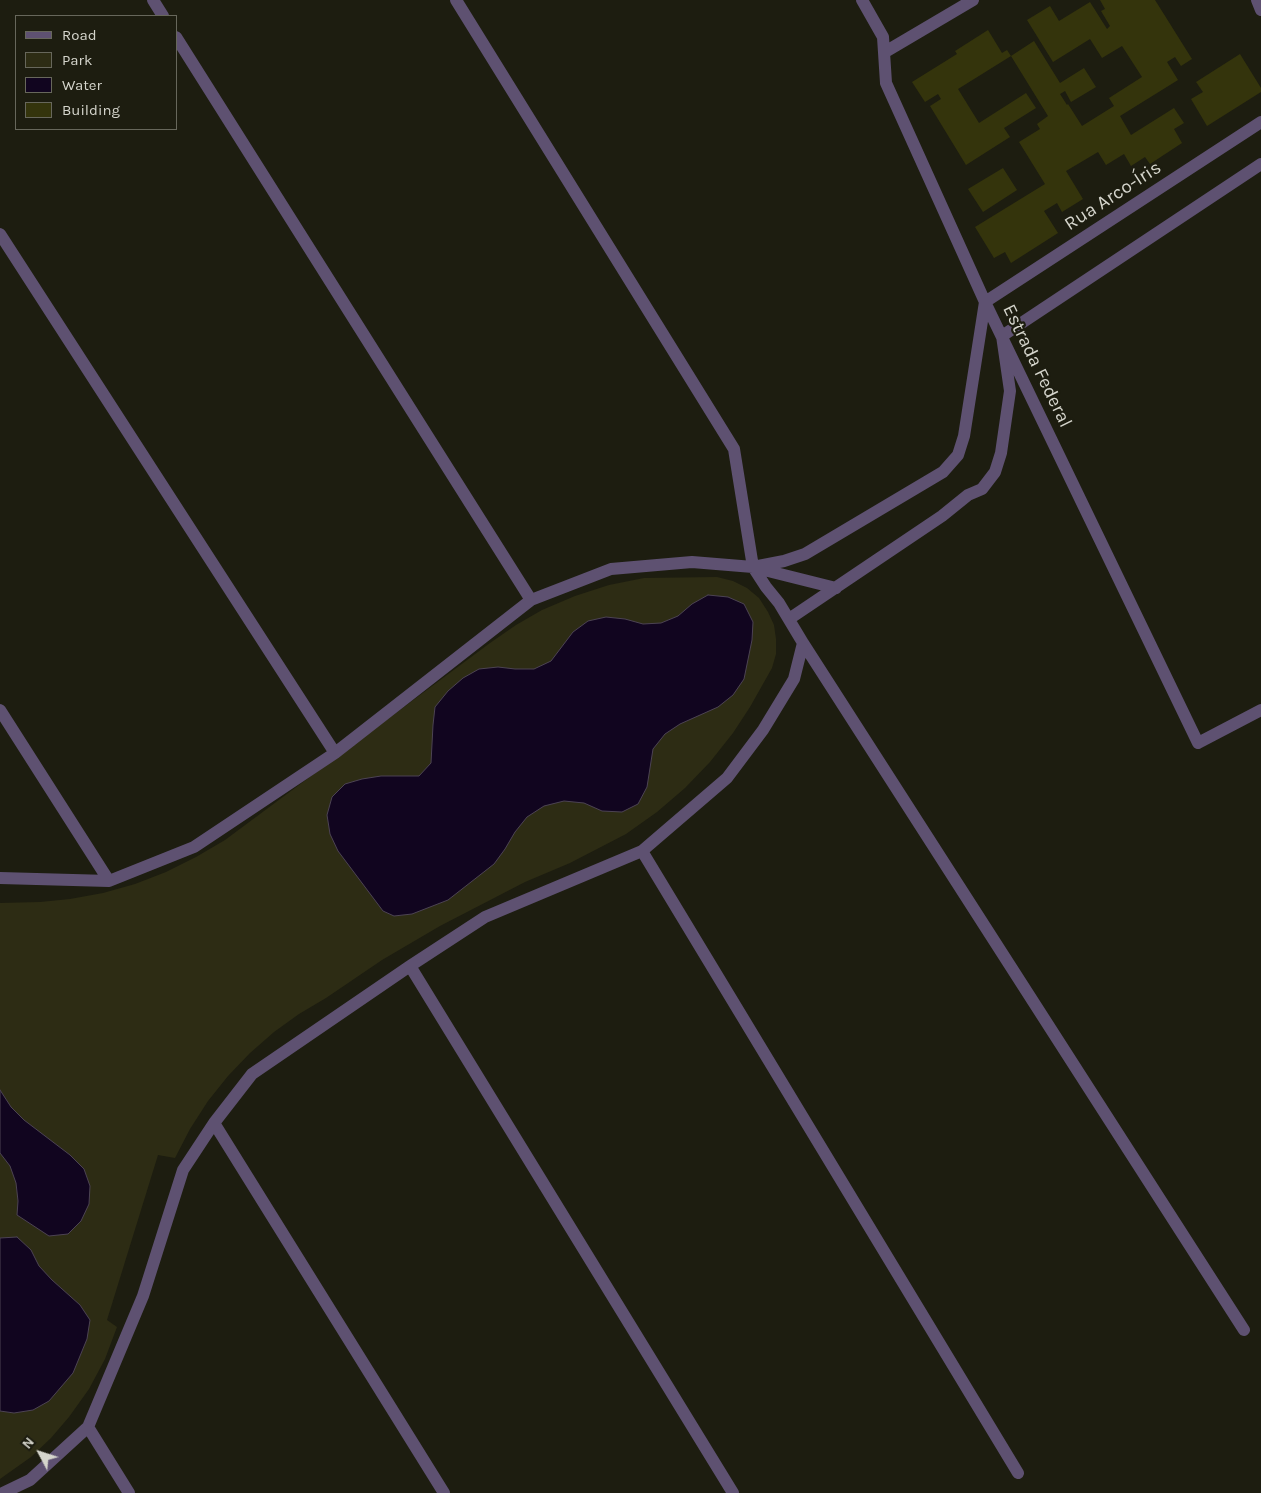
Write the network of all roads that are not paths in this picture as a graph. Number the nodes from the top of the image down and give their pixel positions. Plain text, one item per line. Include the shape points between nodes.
1 (153, 0) edge
2 (456, 0) edge
3 (862, 0) edge
4 (973, 0) edge
5 (1257, 0) edge
6 (1261, 10) edge
7 (163, 15) edge
8 (178, 39) edge
9 (885, 52) junction
10 (1261, 122) edge
11 (1261, 164) edge
12 (0, 234) edge
13 (985, 302) junction
14 (1002, 336) junction
15 (753, 567) junction
16 (836, 588) junction
17 (531, 600) junction
18 (789, 619) junction
19 (803, 643) junction
20 (0, 710) edge
21 (1261, 710) edge
22 (335, 753) junction
23 (642, 851) junction
24 (0, 878) edge
25 (109, 881) junction
26 (410, 966) junction
27 (214, 1123) junction
28 (1244, 1330) dead end
29 (88, 1427) junction
30 (1018, 1472) dead end
31 (2, 1493) edge
32 (128, 1493) edge
33 (444, 1493) edge
34 (733, 1493) edge

1 - 7 street
2 - 15 street via 734,449
3 - 9 street, Estrada Federal via 882,37
4 - 9 street
5 - 6 street
8 - 17 street
9 - 13 street, Estrada Federal via 886,83
10 - 13 street, Rua Arco-Íris
11 - 14 street
12 - 22 street
13 - 14 street, Estrada Federal
13 - 15 street via 964,436 958,455 943,472 805,554
14 - 16 street via 1010,391 1001,454 995,472 982,489 968,495
14 - 21 street, Estrada Federal via 1198,743
15 - 16 street
15 - 17 street via 692,562 611,569
15 - 18 street
16 - 18 street
17 - 22 street
18 - 19 street
19 - 23 street via 794,679 763,730 726,778
19 - 28 street
20 - 25 street
22 - 25 street via 194,847
23 - 26 street via 485,917
23 - 30 street
24 - 25 street
26 - 27 street via 252,1074
26 - 34 street
27 - 29 street via 183,1170 143,1296
27 - 33 street
29 - 31 street via 30,1480
29 - 32 street

